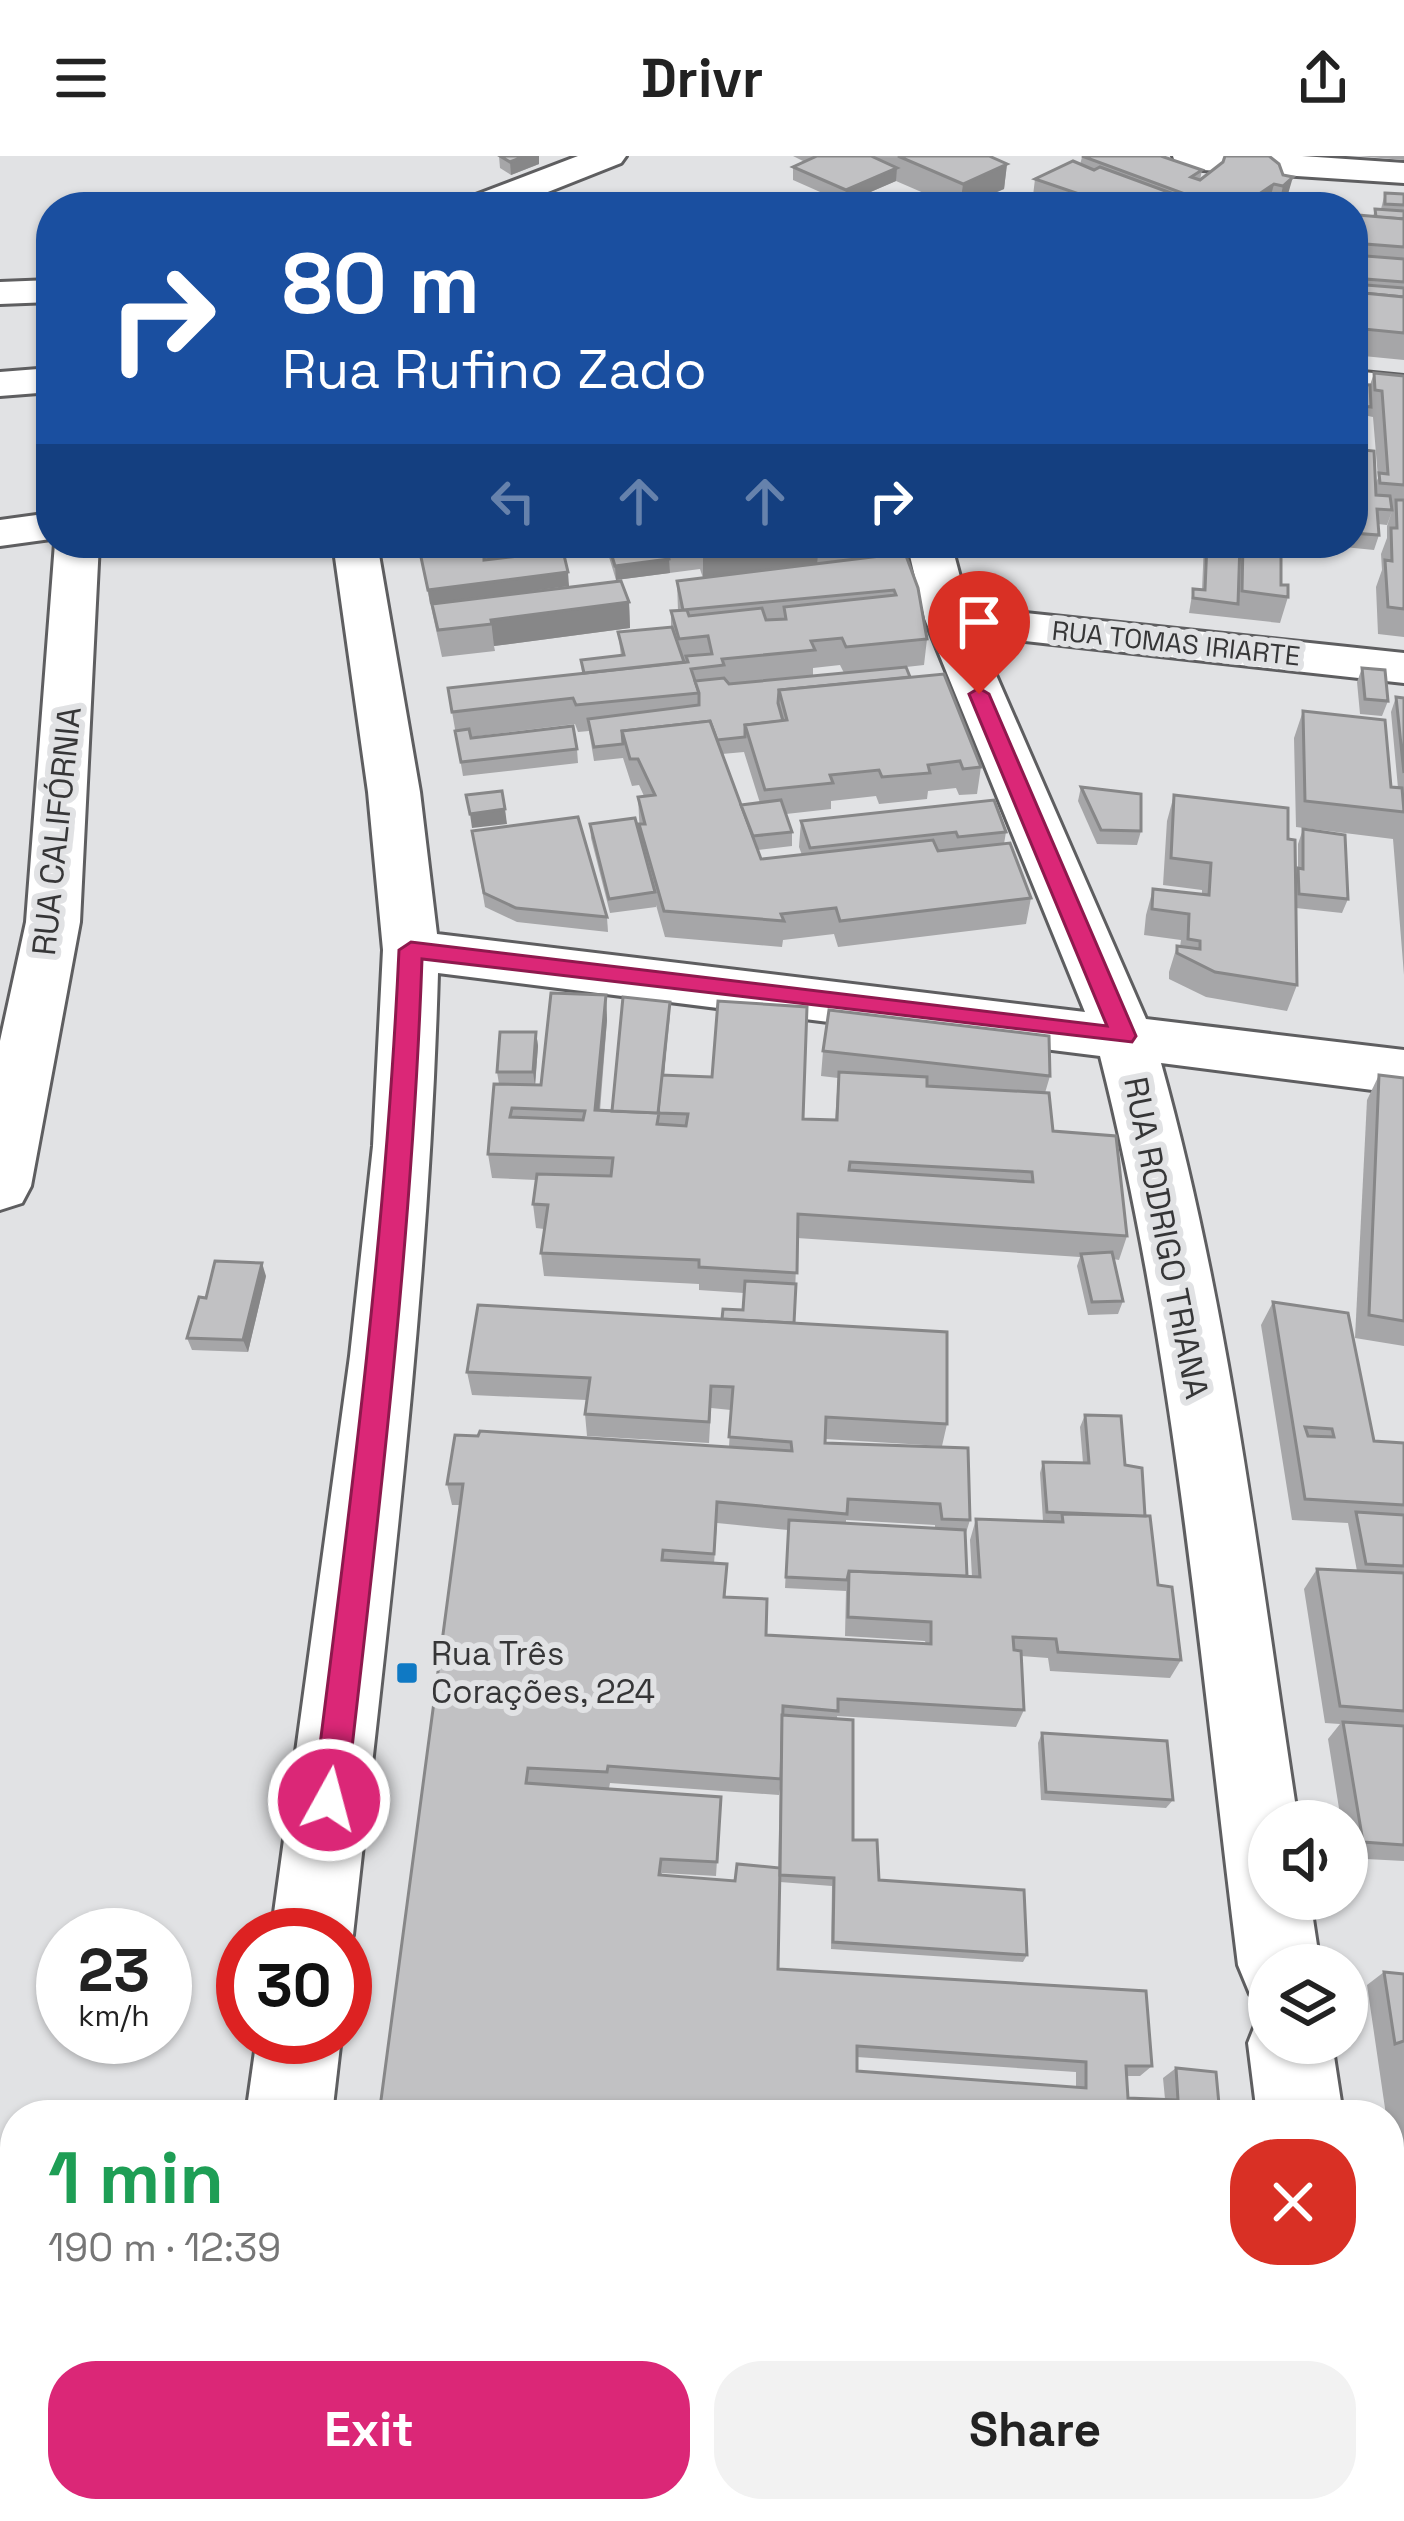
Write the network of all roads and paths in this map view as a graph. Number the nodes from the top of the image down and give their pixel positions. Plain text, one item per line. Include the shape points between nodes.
1 (609, 156) edge
2 (1188, 159) edge
3 (1395, 172) edge
4 (517, 192) edge
5 (1360, 192) edge
6 (36, 292) edge
7 (0, 293) edge
8 (36, 381) edge
9 (0, 384) edge
10 (1368, 384) edge
11 (1404, 388) edge
12 (36, 528) edge
13 (0, 533) edge
14 (76, 558) edge
15 (357, 558) edge
16 (933, 558) edge
17 (948, 619) junction
18 (1404, 668) edge
19 (411, 950) junction
20 (1124, 1036) junction
21 (1404, 1072) edge
22 (0, 1186) edge
23 (1255, 1800) edge
24 (315, 1908) edge
25 (296, 2064) edge
26 (1293, 2064) edge
27 (292, 2100) edge
28 (1298, 2100) edge

1 - 4 street
2 - 3 street
3 - 5 street
6 - 7 street
8 - 9 street
10 - 11 street
12 - 13 street
14 - 22 street, RUA CALIFÓRNIA via 53,922
15 - 19 street
16 - 17 street, RUA RODRIGO TRIANA
17 - 18 street, RUA TOMAS IRIARTE
17 - 20 street, RUA RODRIGO TRIANA
19 - 20 street
19 - 24 street via 383,1356
20 - 21 street
20 - 23 street, RUA RODRIGO TRIANA via 1196,1373
25 - 27 street
26 - 28 street

